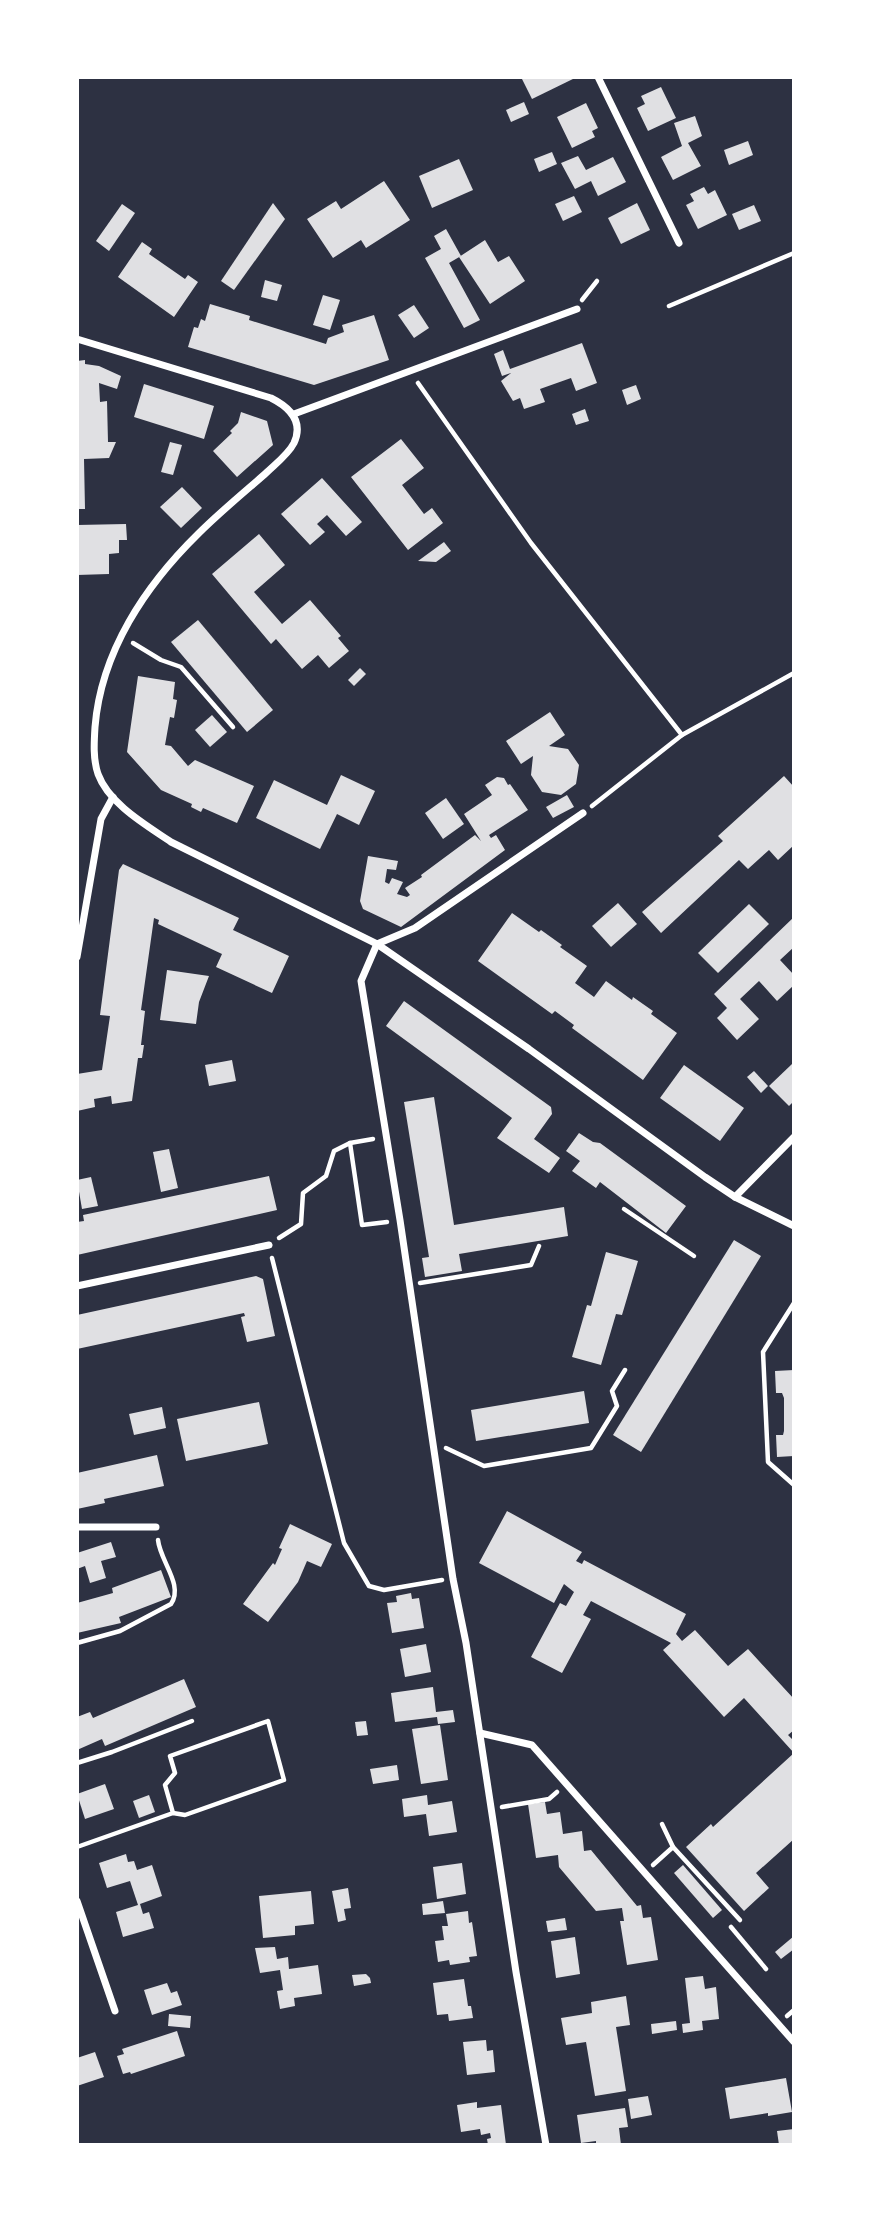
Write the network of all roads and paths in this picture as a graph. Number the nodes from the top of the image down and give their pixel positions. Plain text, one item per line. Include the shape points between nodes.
1 (598, 77) edge
2 (679, 243) dead end
3 (794, 253) edge
4 (597, 281) dead end
5 (669, 306) dead end
6 (577, 309) joint
7 (77, 339) edge
8 (409, 372) junction
9 (294, 414) junction
10 (120, 635) junction
11 (794, 673) edge
12 (233, 727) dead end
13 (682, 735) junction
14 (113, 797) junction
15 (583, 813) joint
16 (377, 944) junction
17 (77, 957) edge
18 (386, 1137) junction
19 (794, 1137) edge
20 (350, 1143) junction
21 (735, 1197) junction
22 (624, 1209) dead end
23 (400, 1220) junction
24 (794, 1226) edge
25 (269, 1245) junction
26 (538, 1246) dead end
27 (694, 1256) dead end
28 (409, 1284) junction
29 (77, 1286) edge
30 (794, 1303) edge
31 (625, 1370) dead end
32 (431, 1440) junction
33 (794, 1485) edge
34 (77, 1527) edge
35 (156, 1527) joint
36 (453, 1578) junction
37 (77, 1643) edge
38 (192, 1721) dead end
39 (480, 1733) junction
40 (77, 1763) edge
41 (567, 1785) junction
42 (512, 1805) dead end
43 (173, 1813) junction
44 (662, 1824) dead end
45 (77, 1847) edge
46 (673, 1847) junction
47 (654, 1864) dead end
48 (77, 1901) edge
49 (740, 1920) dead end
50 (731, 1927) dead end
51 (766, 1969) dead end
52 (115, 2011) dead end
53 (794, 2042) edge
54 (546, 2145) edge

1 - 2 street
3 - 5 path
4 - 6 path
6 - 8 street
7 - 9 street via 271,398
8 - 9 street
8 - 13 path via 531,543
9 - 10 street via 294,443 197,535
10 - 12 path via 160,660 181,667
10 - 14 street via 103,681 93,750 98,775
11 - 13 path
13 - 15 path
14 - 16 street via 171,842
14 - 17 street via 101,818
15 - 16 street via 415,928
16 - 18 street via 361,981
16 - 21 street
18 - 20 path
18 - 23 street
19 - 21 street
20 - 23 path via 362,1225
20 - 25 path via 334,1151 326,1176 303,1193 301,1224
21 - 24 street
22 - 27 path
23 - 28 street
25 - 29 street
25 - 36 path via 344,1543 369,1586 384,1590
26 - 28 path via 531,1265
28 - 32 street
30 - 33 path via 763,1352 768,1462
31 - 32 path via 612,1391 617,1406 591,1448 484,1466
32 - 36 street
34 - 35 street
35 - 37 path via 176,1597 120,1631
36 - 39 street
38 - 40 path
39 - 41 street via 532,1745
39 - 54 street
41 - 42 path via 548,1799
41 - 53 street
43 - 43 path via 185,1815 284,1780 268,1721 170,1756 175,1773 165,1785
43 - 45 path
44 - 46 path
46 - 47 path
46 - 49 path
48 - 52 street
50 - 51 path

